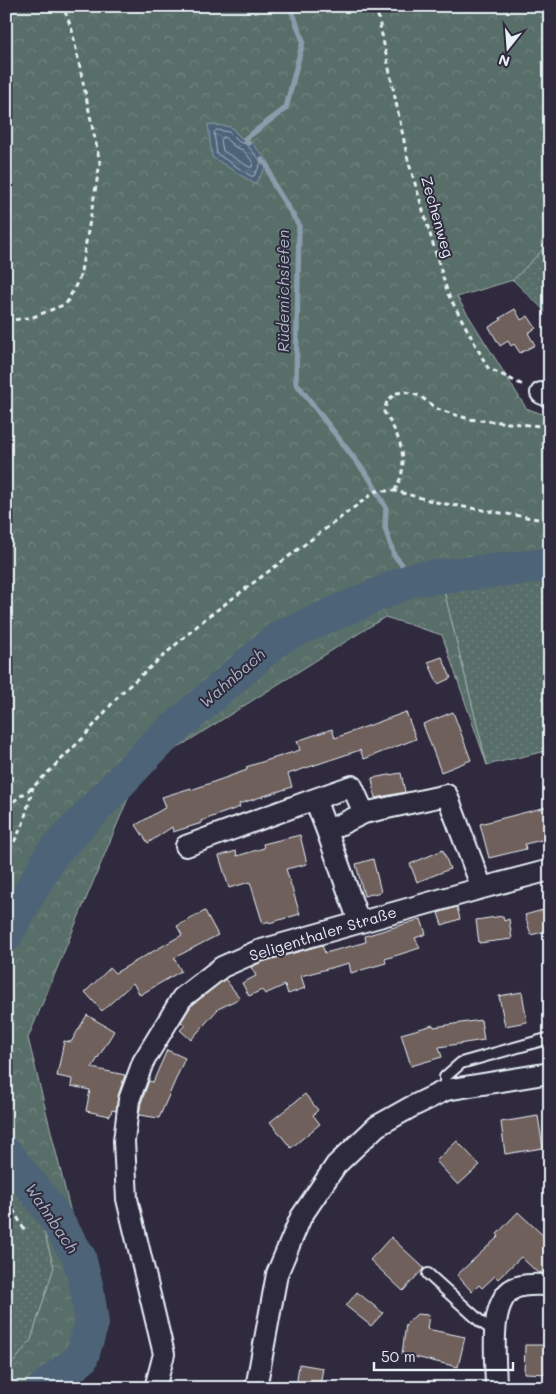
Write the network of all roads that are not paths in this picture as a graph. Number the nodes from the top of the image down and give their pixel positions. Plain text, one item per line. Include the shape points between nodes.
1 (315, 798) junction
2 (364, 813) junction
3 (327, 831) junction
4 (186, 846) dead end
5 (550, 870) edge
6 (482, 888) junction
7 (359, 922) junction
8 (550, 1038) edge
9 (550, 1073) edge
10 (446, 1090) junction
11 (428, 1274) dead end
12 (550, 1285) edge
13 (495, 1332) junction
14 (156, 1388) edge
15 (256, 1388) edge
16 (496, 1388) edge

1 - 2 street via 352,786
1 - 3 street
1 - 4 street
2 - 3 street
2 - 6 street via 447,795
3 - 7 street
5 - 6 street, Seligenthaler Straße
6 - 7 street, Seligenthaler Straße
7 - 14 street, Seligenthaler Straße via 258,951 222,967 182,998 143,1062 129,1100 124,1141 127,1199 164,1354
8 - 10 lane via 461,1063 445,1077
9 - 10 street
10 - 15 street via 377,1126 336,1165 301,1217 277,1274
11 - 13 lane
12 - 13 street via 512,1289 502,1300
13 - 16 street

